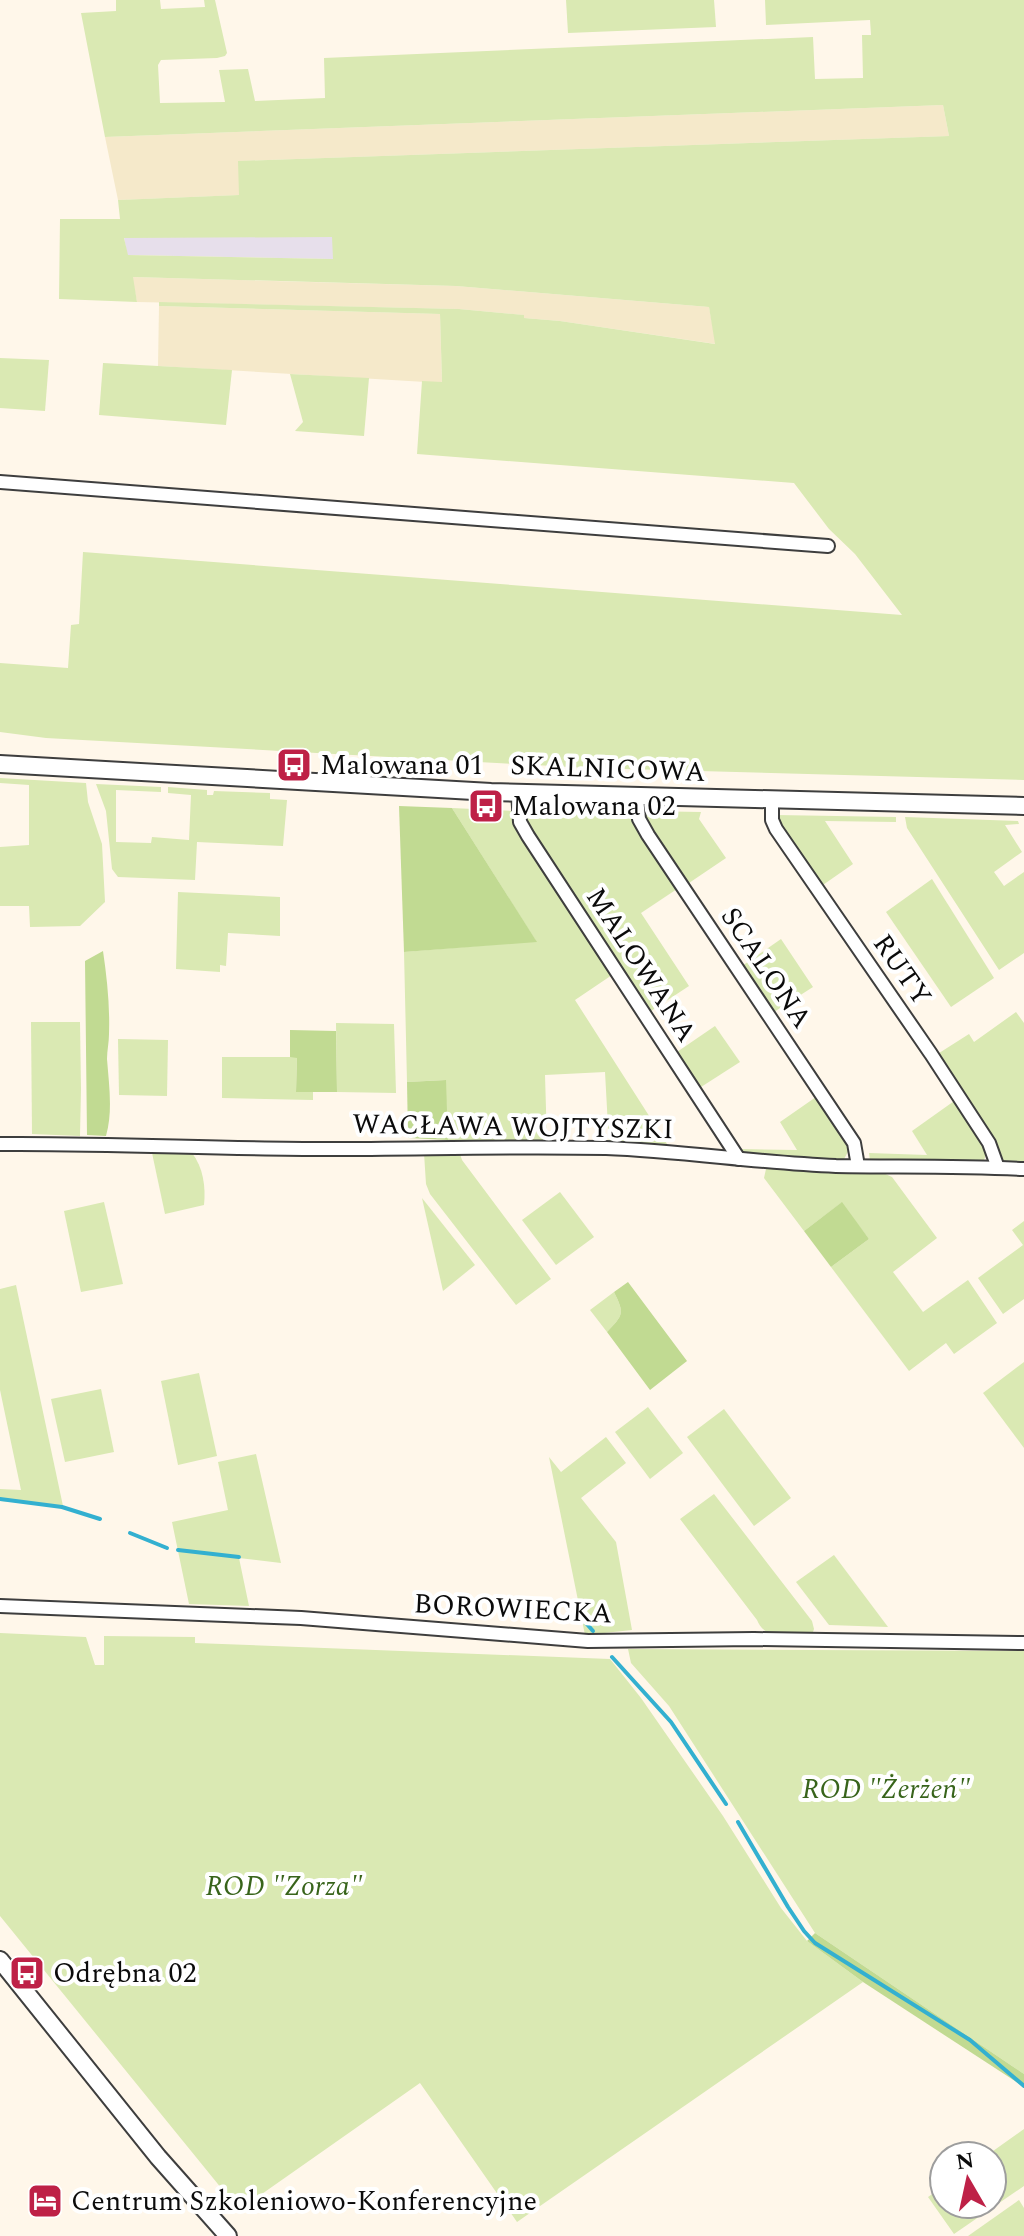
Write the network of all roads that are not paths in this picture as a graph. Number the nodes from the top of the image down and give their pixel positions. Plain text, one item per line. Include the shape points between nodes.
1 (0, 482) edge
2 (828, 546) dead end
3 (0, 764) edge
4 (518, 792) junction
5 (637, 797) junction
6 (772, 799) junction
7 (1024, 806) edge
8 (0, 1144) edge
9 (739, 1159) junction
10 (858, 1166) junction
11 (998, 1168) junction
12 (1024, 1169) edge
13 (0, 1606) edge
14 (1024, 1643) edge
15 (0, 1960) edge
16 (228, 2236) edge

1 - 2 street
3 - 4 street, SKALNICOWA
4 - 5 street, SKALNICOWA
4 - 9 street, MALOWANA via 520,822 528,836
5 - 6 street, SKALNICOWA
5 - 10 street, SCALONA via 639,819 648,835 854,1143
6 - 7 street, SKALNICOWA
6 - 11 street, RUTY via 776,829 989,1143
8 - 9 street, WACŁAWA WOJTYSZKI via 607,1148
9 - 10 street, WACŁAWA WOJTYSZKI
10 - 11 street, WACŁAWA WOJTYSZKI
11 - 12 street, WACŁAWA WOJTYSZKI
13 - 14 street, BOROWIECKA via 301,1618 588,1641
15 - 16 street

